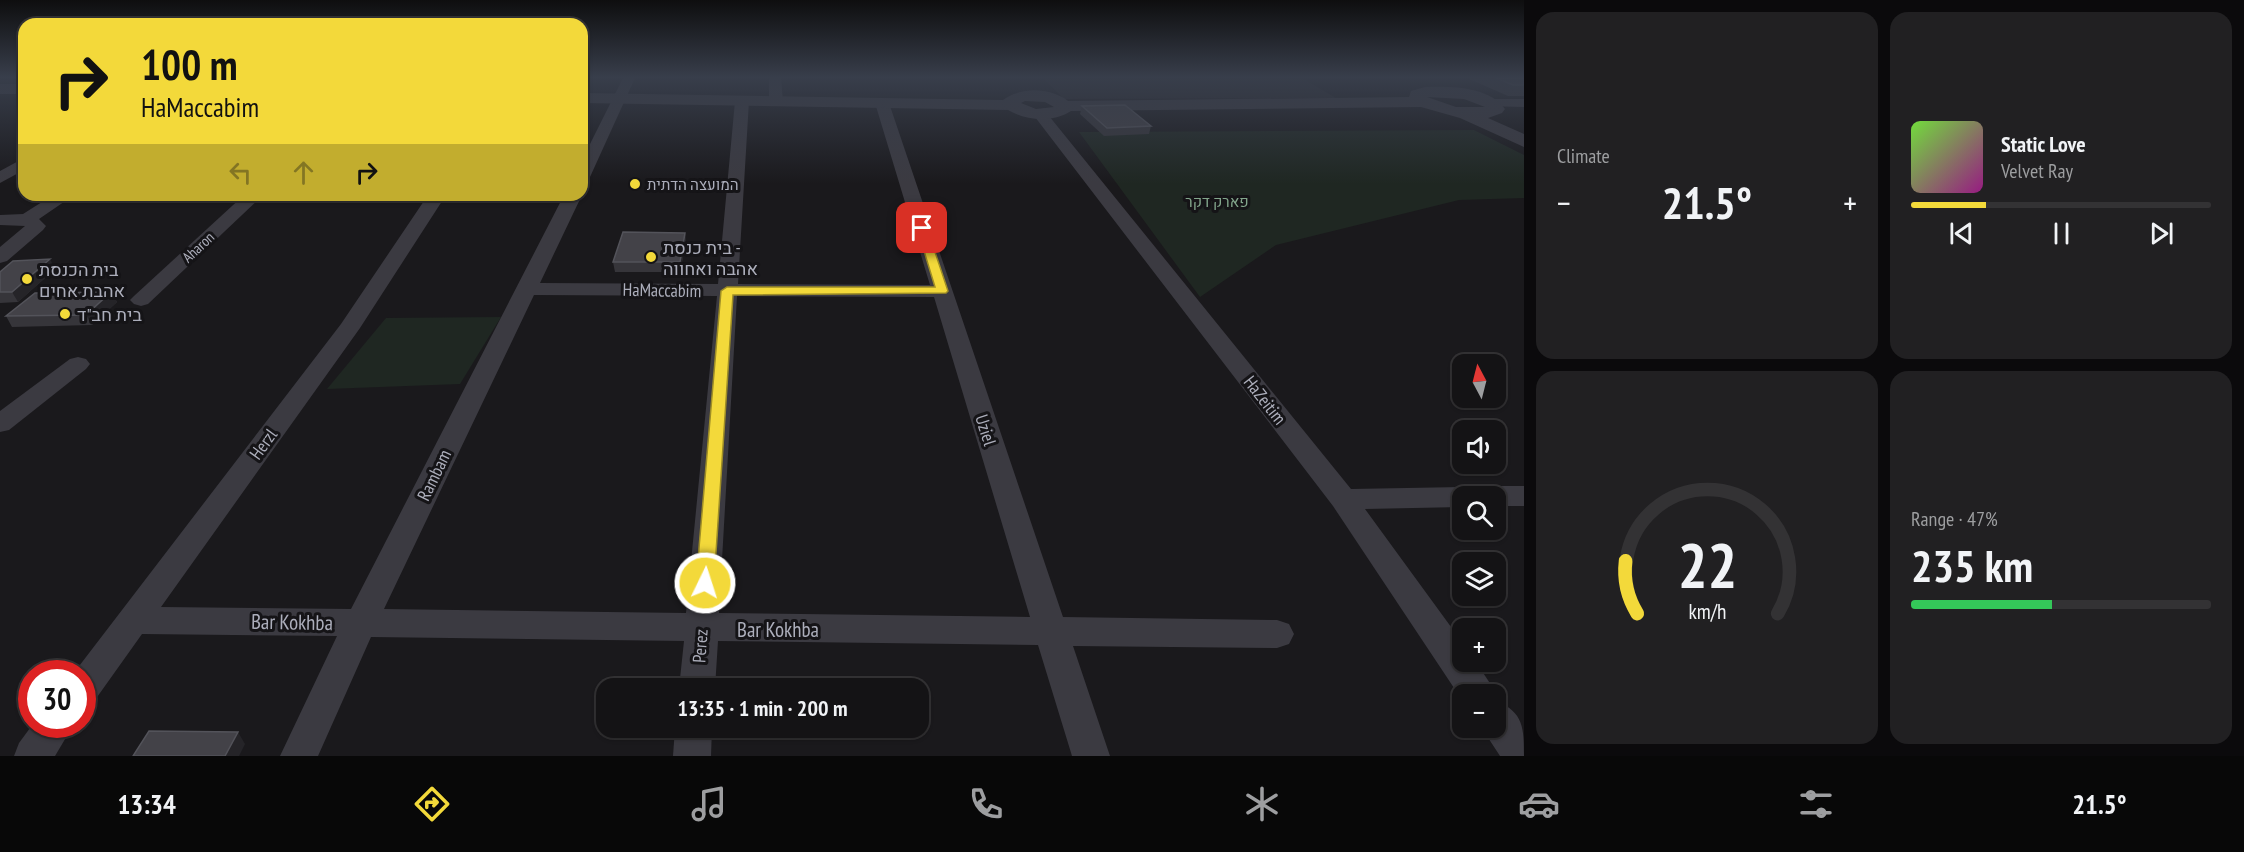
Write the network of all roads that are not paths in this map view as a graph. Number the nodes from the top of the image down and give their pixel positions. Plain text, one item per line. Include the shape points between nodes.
1 (614, 113) edge
2 (741, 113) edge
3 (885, 113) edge
4 (1040, 113) edge
5 (1462, 113) edge
6 (1497, 113) edge
7 (1524, 132) edge
8 (1524, 141) edge
9 (588, 165) edge
10 (18, 167) edge
11 (0, 178) edge
12 (56, 201) edge
13 (248, 201) edge
14 (433, 201) edge
15 (570, 201) edge
16 (27, 219) junction
17 (0, 220) edge
18 (0, 257) edge
19 (526, 289) junction
20 (727, 291) junction
21 (942, 291) junction
22 (141, 300) dead end
23 (78, 364) dead end
24 (0, 424) edge
25 (1506, 496) edge
26 (1524, 496) edge
27 (1452, 497) edge
28 (1343, 499) junction
29 (134, 620) junction
30 (361, 622) junction
31 (702, 628) junction
32 (1051, 631) junction
33 (1277, 634) dead end
34 (96, 670) edge
35 (698, 678) edge
36 (1472, 684) edge
37 (1506, 733) edge
38 (46, 738) edge
39 (693, 738) edge
40 (33, 756) edge
41 (299, 756) edge
42 (692, 756) edge
43 (1091, 756) edge
44 (1522, 756) edge

1 - 9 street
2 - 20 street, Perez
3 - 21 street, Uziel
4 - 28 street, HaZeitim
5 - 8 street
6 - 7 street
10 - 11 street
12 - 16 street
13 - 22 street, Aharon
14 - 29 street, Herzl via 349,328
15 - 19 street, Rambam
16 - 17 street
16 - 18 street via 37,226
19 - 20 street, HaMaccabim
19 - 30 street, Rambam
20 - 21 street, HaMaccabim
20 - 31 street, Perez
21 - 32 street, Uziel
23 - 24 street
25 - 26 street
27 - 28 street
28 - 36 street, HaZeitim
29 - 30 street, Bar Kokhba
29 - 34 street, Herzl
30 - 31 street, Bar Kokhba
30 - 41 street, Rambam
31 - 32 street, Bar Kokhba
31 - 35 street, Perez
32 - 33 street, Bar Kokhba
32 - 43 street, Uziel
37 - 44 street
38 - 40 street
39 - 42 street

